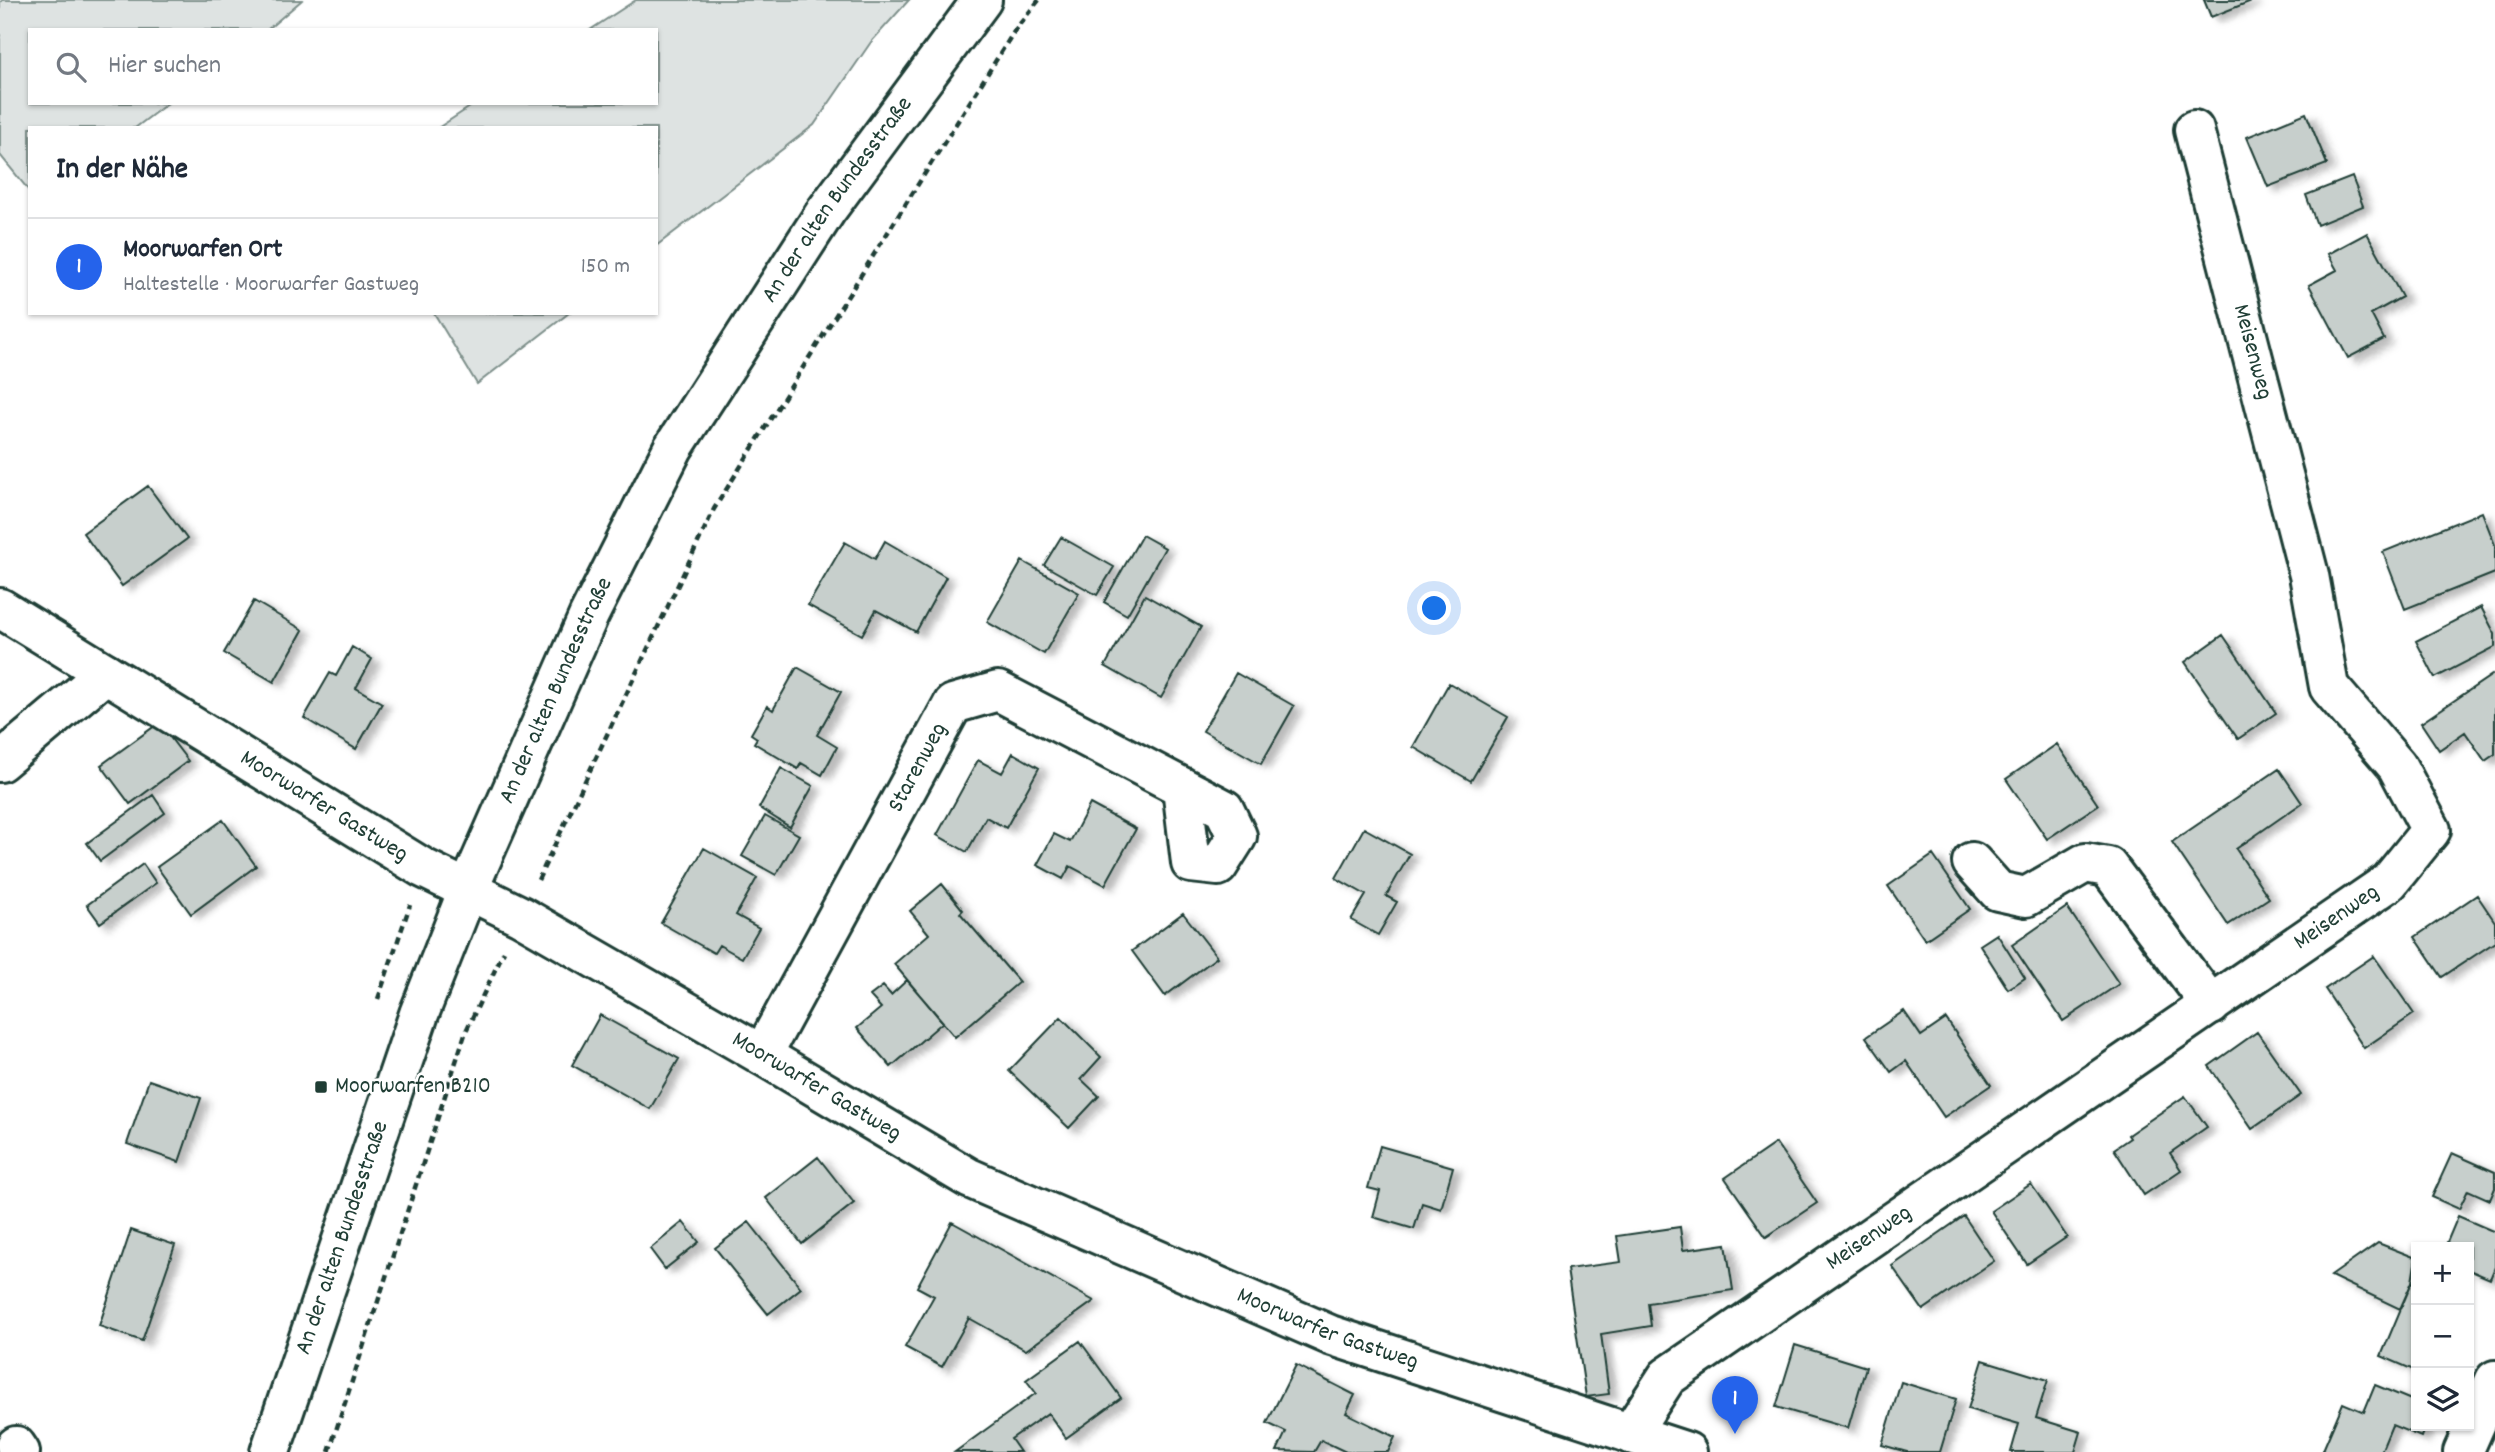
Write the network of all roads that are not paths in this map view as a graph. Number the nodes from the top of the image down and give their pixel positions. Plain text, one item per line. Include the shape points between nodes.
1 (982, 0) edge
2 (2194, 130) dead end
3 (0, 608) edge
4 (106, 673) junction
5 (0, 762) edge
6 (1182, 787) dead end
7 (1972, 862) dead end
8 (468, 890) junction
9 (2211, 1005) junction
10 (762, 1055) junction
11 (2495, 1380) edge
12 (1630, 1434) junction
13 (270, 1452) edge
14 (1688, 1452) edge
15 (2463, 1452) edge

1 - 8 street, An der alten Bundesstraße via 827,211 673,448 589,615
2 - 9 street, Meisenweg via 2309,575 2329,687 2397,766 2431,830 2389,882
3 - 4 street, Moorwarfer Gastweg
4 - 5 street
4 - 8 street, Moorwarfer Gastweg via 423,868
6 - 10 street, Starenweg via 998,691 953,704
7 - 9 street via 1998,891 2026,897 2085,863 2108,867
8 - 10 street, Moorwarfer Gastweg
8 - 13 street, An der alten Bundesstraße via 419,1014
9 - 12 street, Meisenweg via 1667,1377
10 - 12 street, Moorwarfer Gastweg via 969,1178 1330,1335
11 - 15 street
12 - 14 street, Moorwarfer Gastweg

